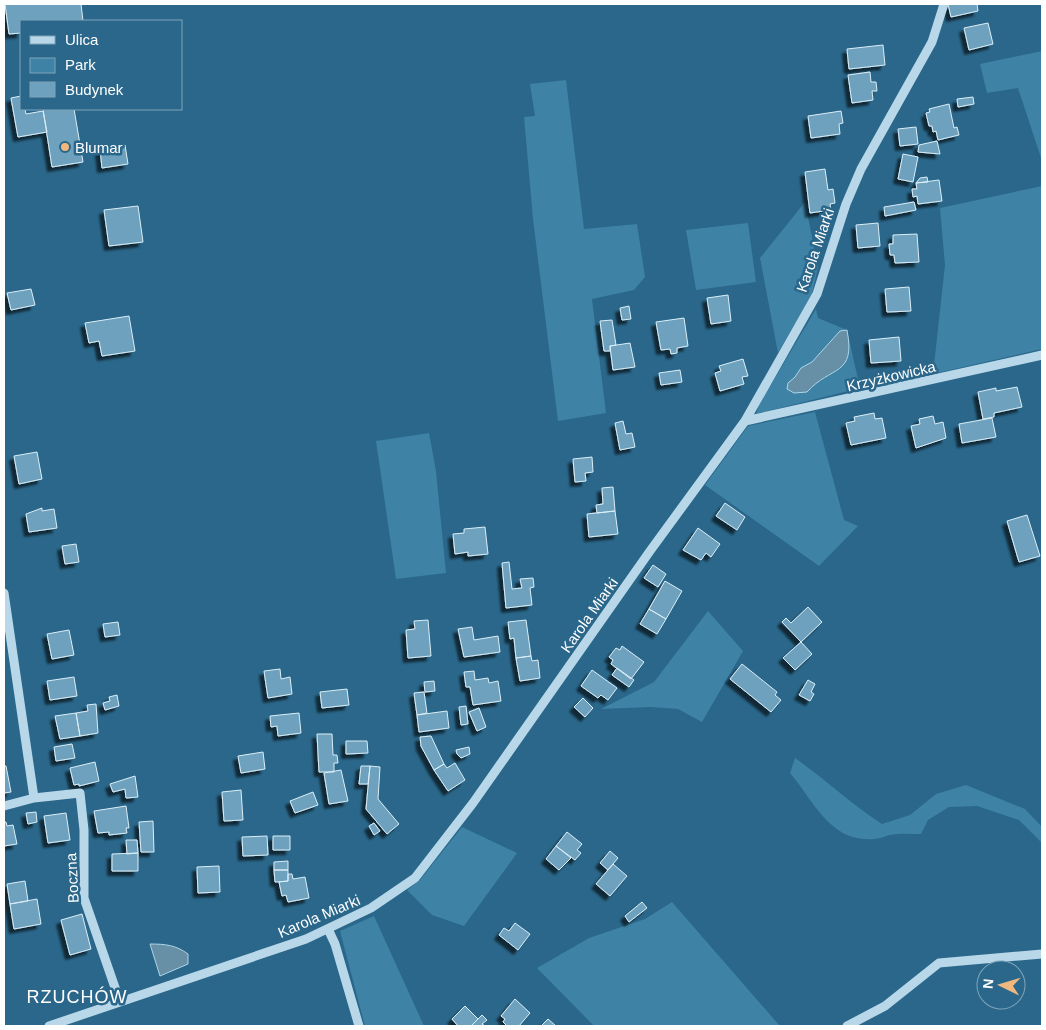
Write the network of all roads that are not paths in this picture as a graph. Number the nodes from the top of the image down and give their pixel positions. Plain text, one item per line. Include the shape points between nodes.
1 (944, 4) edge
2 (1042, 355) edge
3 (745, 421) junction
4 (4, 593) edge
5 (34, 798) junction
6 (4, 806) edge
7 (328, 928) junction
8 (1042, 954) edge
9 (120, 1002) junction
10 (49, 1026) edge
11 (359, 1026) edge
12 (847, 1026) edge

1 - 3 street, Karola Miarki via 932,42 861,169 846,204 817,294
2 - 3 street, Krzyżkowicka
3 - 7 street, Karola Miarki via 473,803 415,878 371,908
4 - 5 street
5 - 6 street, Boczna
5 - 9 street, Boczna via 80,793 84,830 84,898
7 - 9 street, Karola Miarki via 306,939
7 - 11 street via 336,944
8 - 12 street via 940,963 885,1006
9 - 10 street, Karola Miarki

